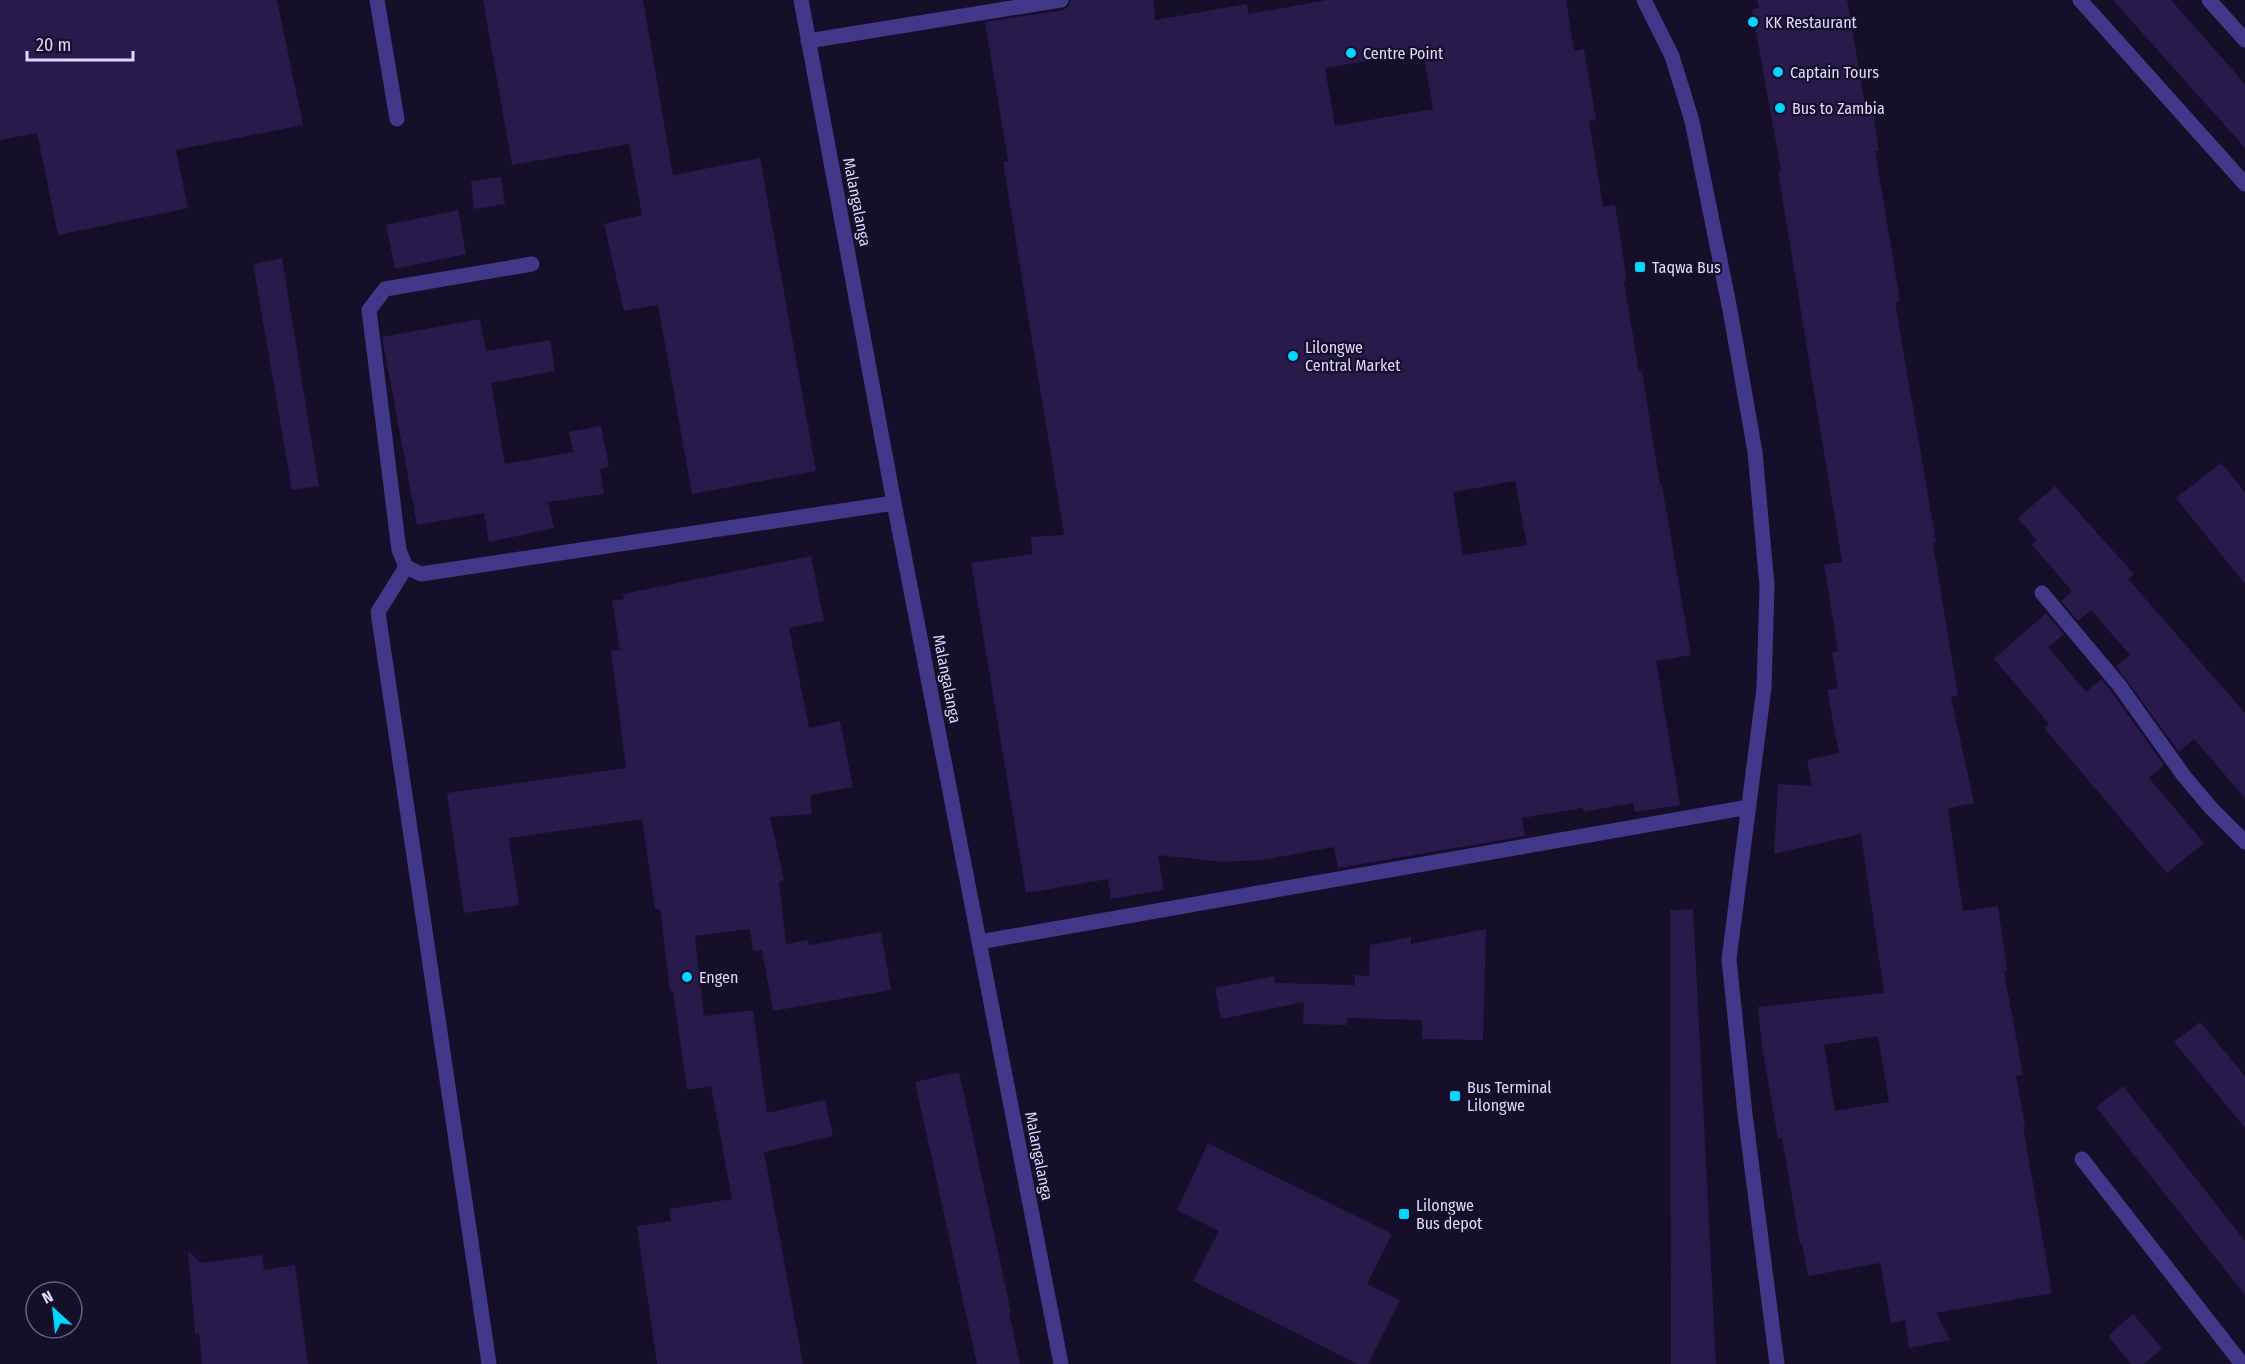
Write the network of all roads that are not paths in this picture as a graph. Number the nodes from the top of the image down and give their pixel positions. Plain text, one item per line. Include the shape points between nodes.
1 (376, 0) edge
2 (801, 0) edge
3 (1061, 0) edge
4 (1644, 0) edge
5 (2080, 0) edge
6 (2209, 0) edge
7 (2245, 40) edge
8 (808, 41) junction
9 (397, 119) dead end
10 (2245, 184) edge
11 (532, 264) dead end
12 (894, 503) junction
13 (406, 567) junction
14 (2042, 592) dead end
15 (1749, 807) junction
16 (2245, 842) edge
17 (979, 942) junction
18 (2082, 1159) dead end
19 (489, 1364) edge
20 (1061, 1364) edge
21 (1777, 1364) edge
22 (2242, 1364) edge

1 - 9 street
2 - 8 street, Malangalanga
3 - 8 street
4 - 15 street via 1672,56 1692,121 1755,452 1767,586 1764,688
5 - 10 street
6 - 7 street
8 - 12 street, Malangalanga
11 - 13 street via 385,289 369,310 399,550
12 - 13 street via 421,574
12 - 17 street, Malangalanga
13 - 19 street via 378,612
14 - 16 street via 2119,685 2184,776
15 - 17 street
15 - 21 street via 1729,959
17 - 20 street, Malangalanga
18 - 22 street

